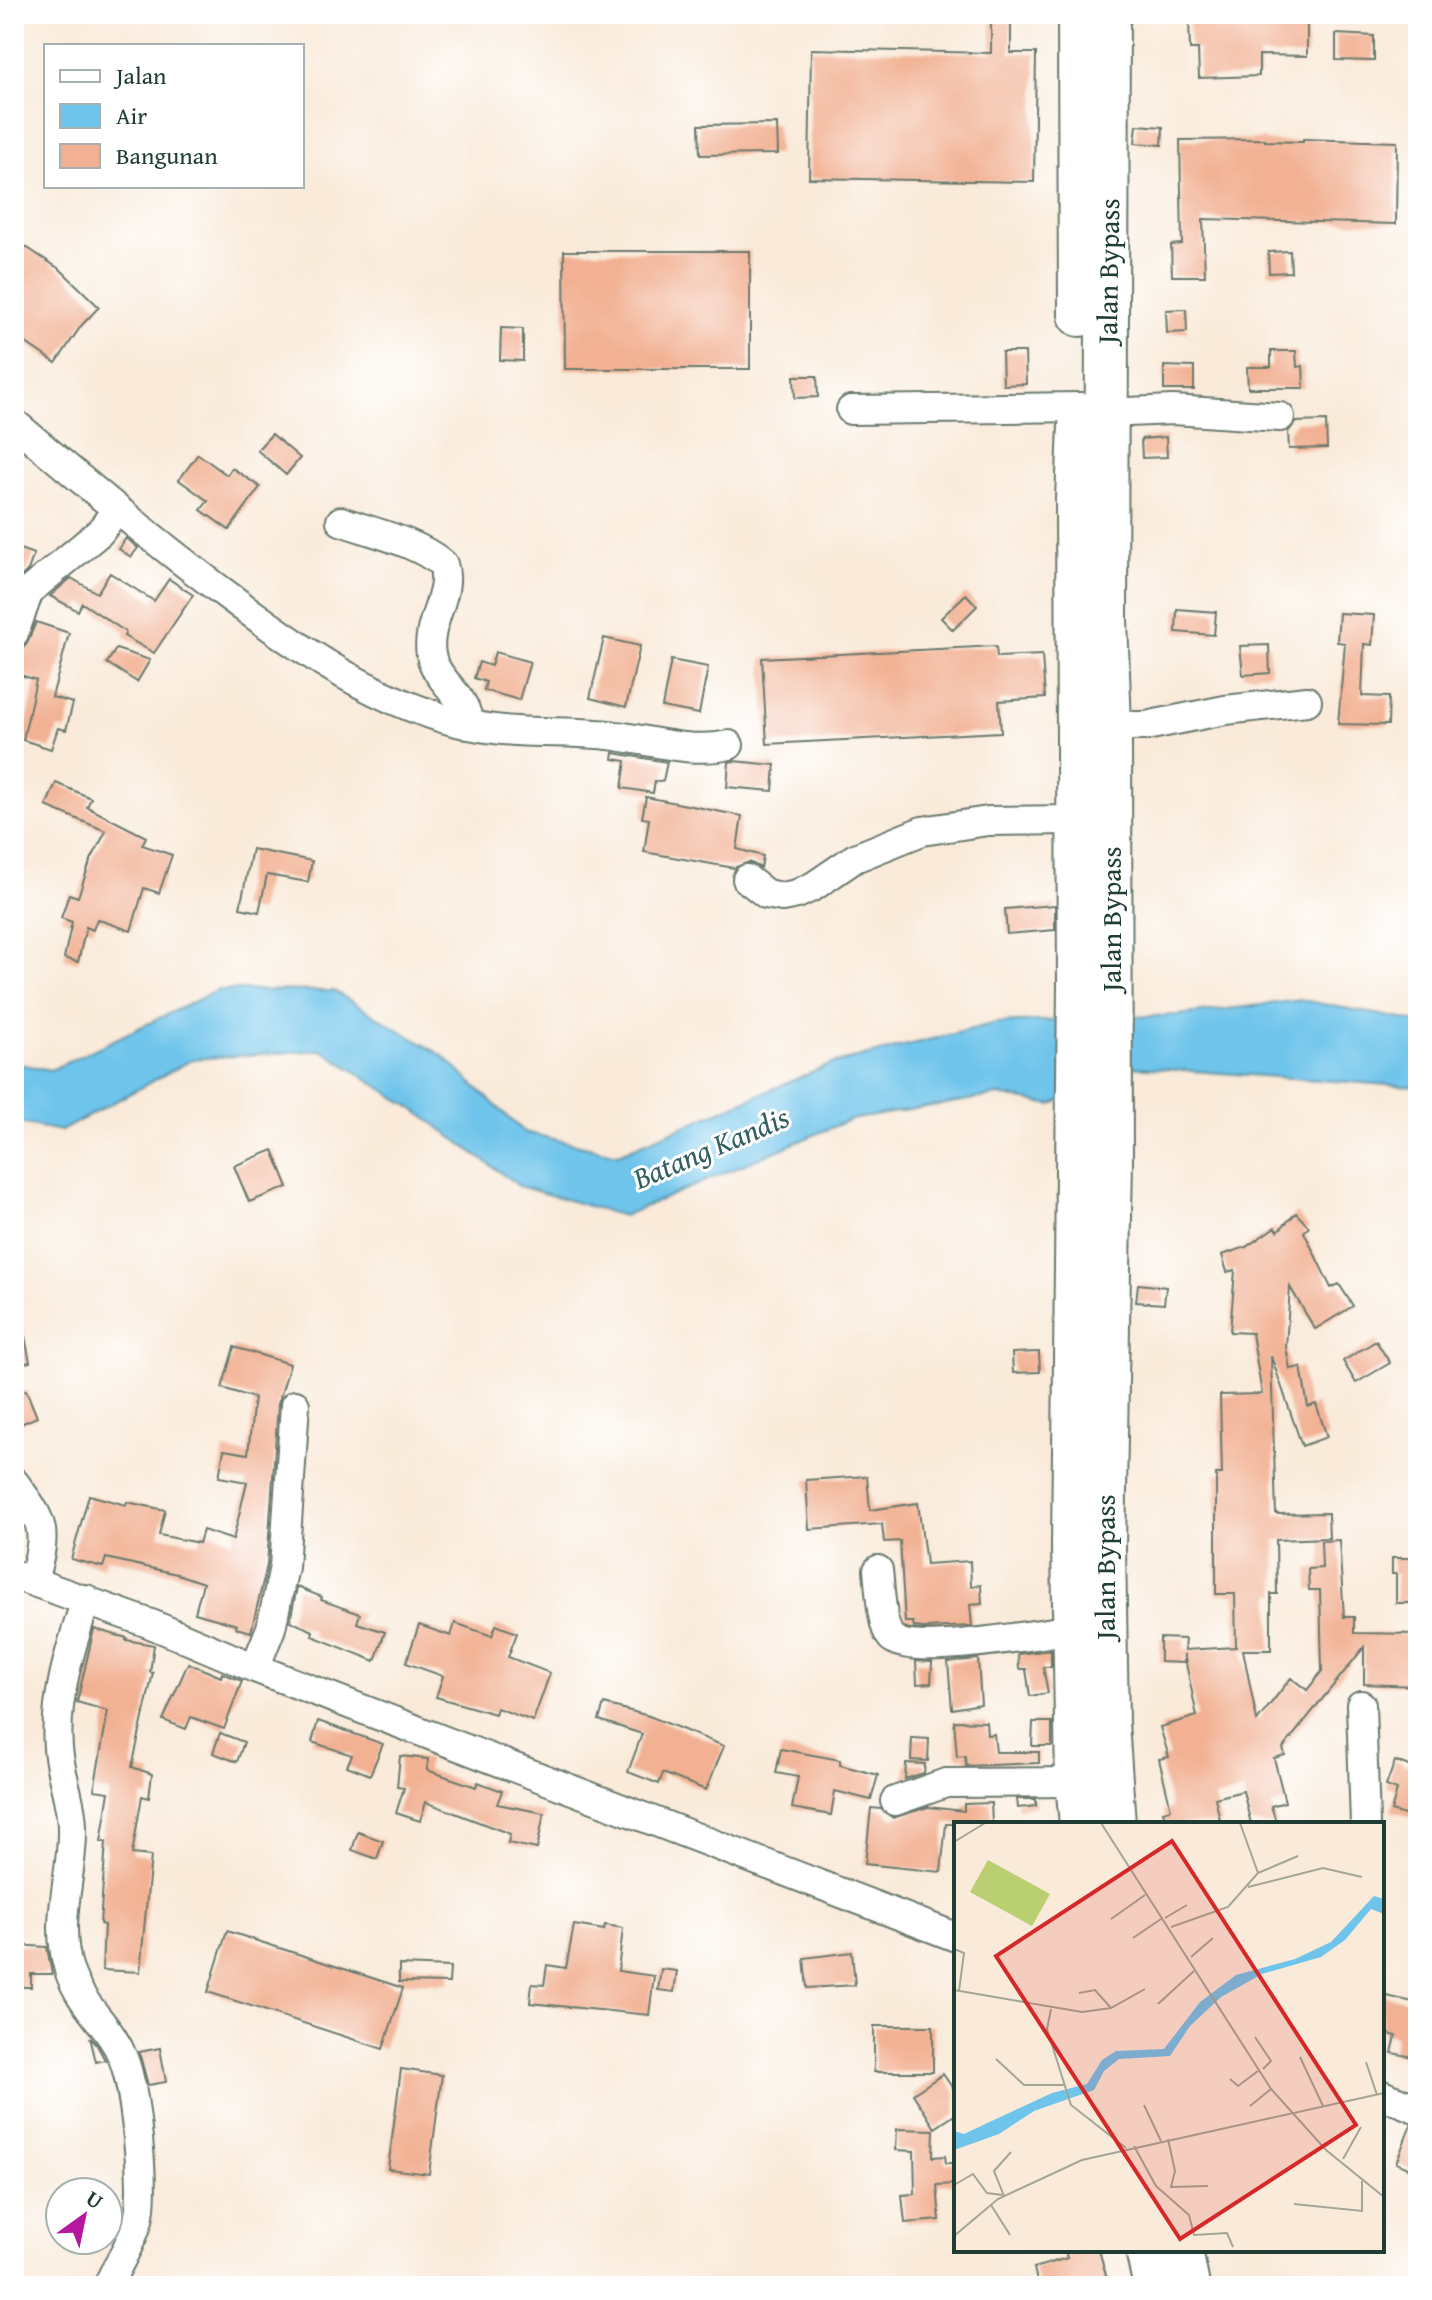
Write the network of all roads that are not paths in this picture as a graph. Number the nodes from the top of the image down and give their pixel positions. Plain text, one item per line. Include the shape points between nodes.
1 (1079, 14) edge
2 (1108, 14) edge
3 (851, 410) dead end
4 (1094, 410) junction
5 (1280, 417) dead end
6 (14, 423) edge
7 (117, 509) junction
8 (341, 521) dead end
9 (14, 633) edge
10 (1307, 701) dead end
11 (468, 725) junction
12 (1110, 726) junction
13 (729, 745) dead end
14 (1078, 820) junction
15 (747, 879) dead end
16 (1095, 988) junction
17 (295, 1405) dead end
18 (14, 1482) edge
19 (1089, 1546) junction
20 (878, 1570) dead end
21 (23, 1578) edge
22 (86, 1599) junction
23 (1074, 1629) junction
24 (255, 1668) junction
25 (1361, 1705) dead end
26 (1077, 1782) junction
27 (895, 1801) dead end
28 (1081, 1822) edge
29 (1114, 1822) edge
30 (1365, 1822) edge
31 (954, 1936) edge
32 (1384, 2096) edge
33 (1418, 2109) edge
34 (1147, 2252) edge
35 (1181, 2252) edge
36 (108, 2286) edge
37 (1155, 2286) edge
38 (1188, 2286) edge

1 - 4 highway, Jalan Bypass
2 - 4 highway, Jalan Bypass via 1110,197
3 - 4 street
4 - 5 street
4 - 12 highway, Jalan Bypass
4 - 14 highway, Jalan Bypass via 1077,499
6 - 7 street
7 - 9 street via 100,532 29,591
7 - 11 street via 288,641 404,704
8 - 11 street via 409,545 443,564 446,583 433,623 431,654 442,680 468,713
10 - 12 street via 1146,726
11 - 13 street via 660,744
12 - 16 highway, Jalan Bypass
14 - 15 street via 988,821 922,831 855,858 814,886 782,897 766,894
14 - 16 highway, Jalan Bypass
16 - 19 highway, Jalan Bypass
17 - 24 street via 284,1567 271,1628
18 - 21 street via 43,1531 43,1543
19 - 23 highway, Jalan Bypass
19 - 29 highway, Jalan Bypass
20 - 23 street via 886,1629 902,1644 939,1646
21 - 22 street
22 - 24 street
22 - 36 street via 66,1664 58,1715 58,1749 73,1831 62,1909 69,1969 84,2004 124,2060 143,2192 130,2243
23 - 26 highway, Jalan Bypass
24 - 31 street
25 - 30 street
26 - 27 street via 946,1783
26 - 28 highway, Jalan Bypass
32 - 33 street
34 - 37 highway
35 - 38 highway

